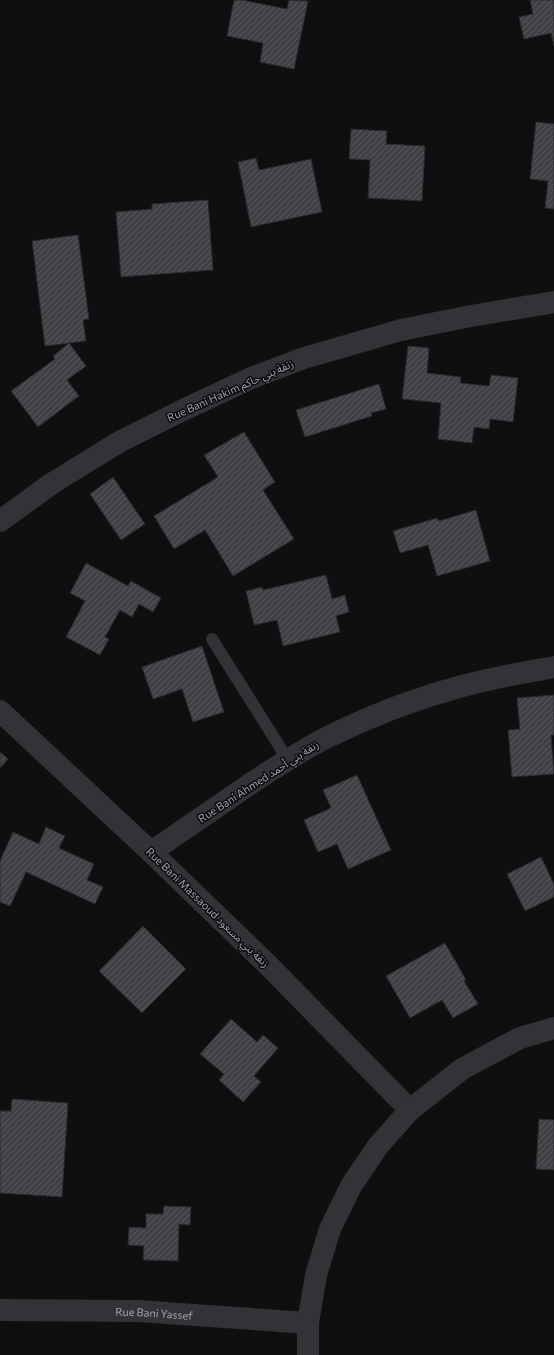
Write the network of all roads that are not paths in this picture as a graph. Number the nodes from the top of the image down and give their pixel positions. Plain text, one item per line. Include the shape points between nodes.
1 (554, 302) edge
2 (0, 521) edge
3 (212, 639) dead end
4 (554, 668) edge
5 (0, 711) edge
6 (288, 760) junction
7 (151, 852) junction
8 (554, 1028) edge
9 (410, 1110) junction
10 (0, 1310) edge
11 (308, 1323) junction
12 (308, 1355) edge

1 - 2 street, Rue Bani Hakim زنقة بني حاكم via 401,330 304,358 249,379 119,442 51,484
3 - 6 lane
4 - 6 street, Rue Bani Ahmed زنقة بني أحمد via 459,687 409,703 340,732
5 - 7 street, Rue Bani Massaoud زنقة بني مسعود
6 - 7 street, Rue Bani Ahmed زنقة بني أحمد
7 - 9 street, Rue Bani Massaoud زنقة بني مسعود via 268,965
8 - 9 street via 520,1038 462,1068
9 - 11 street via 378,1146 348,1192 330,1229 316,1275
10 - 11 street, Rue Bani Yassef via 138,1311
11 - 12 street

